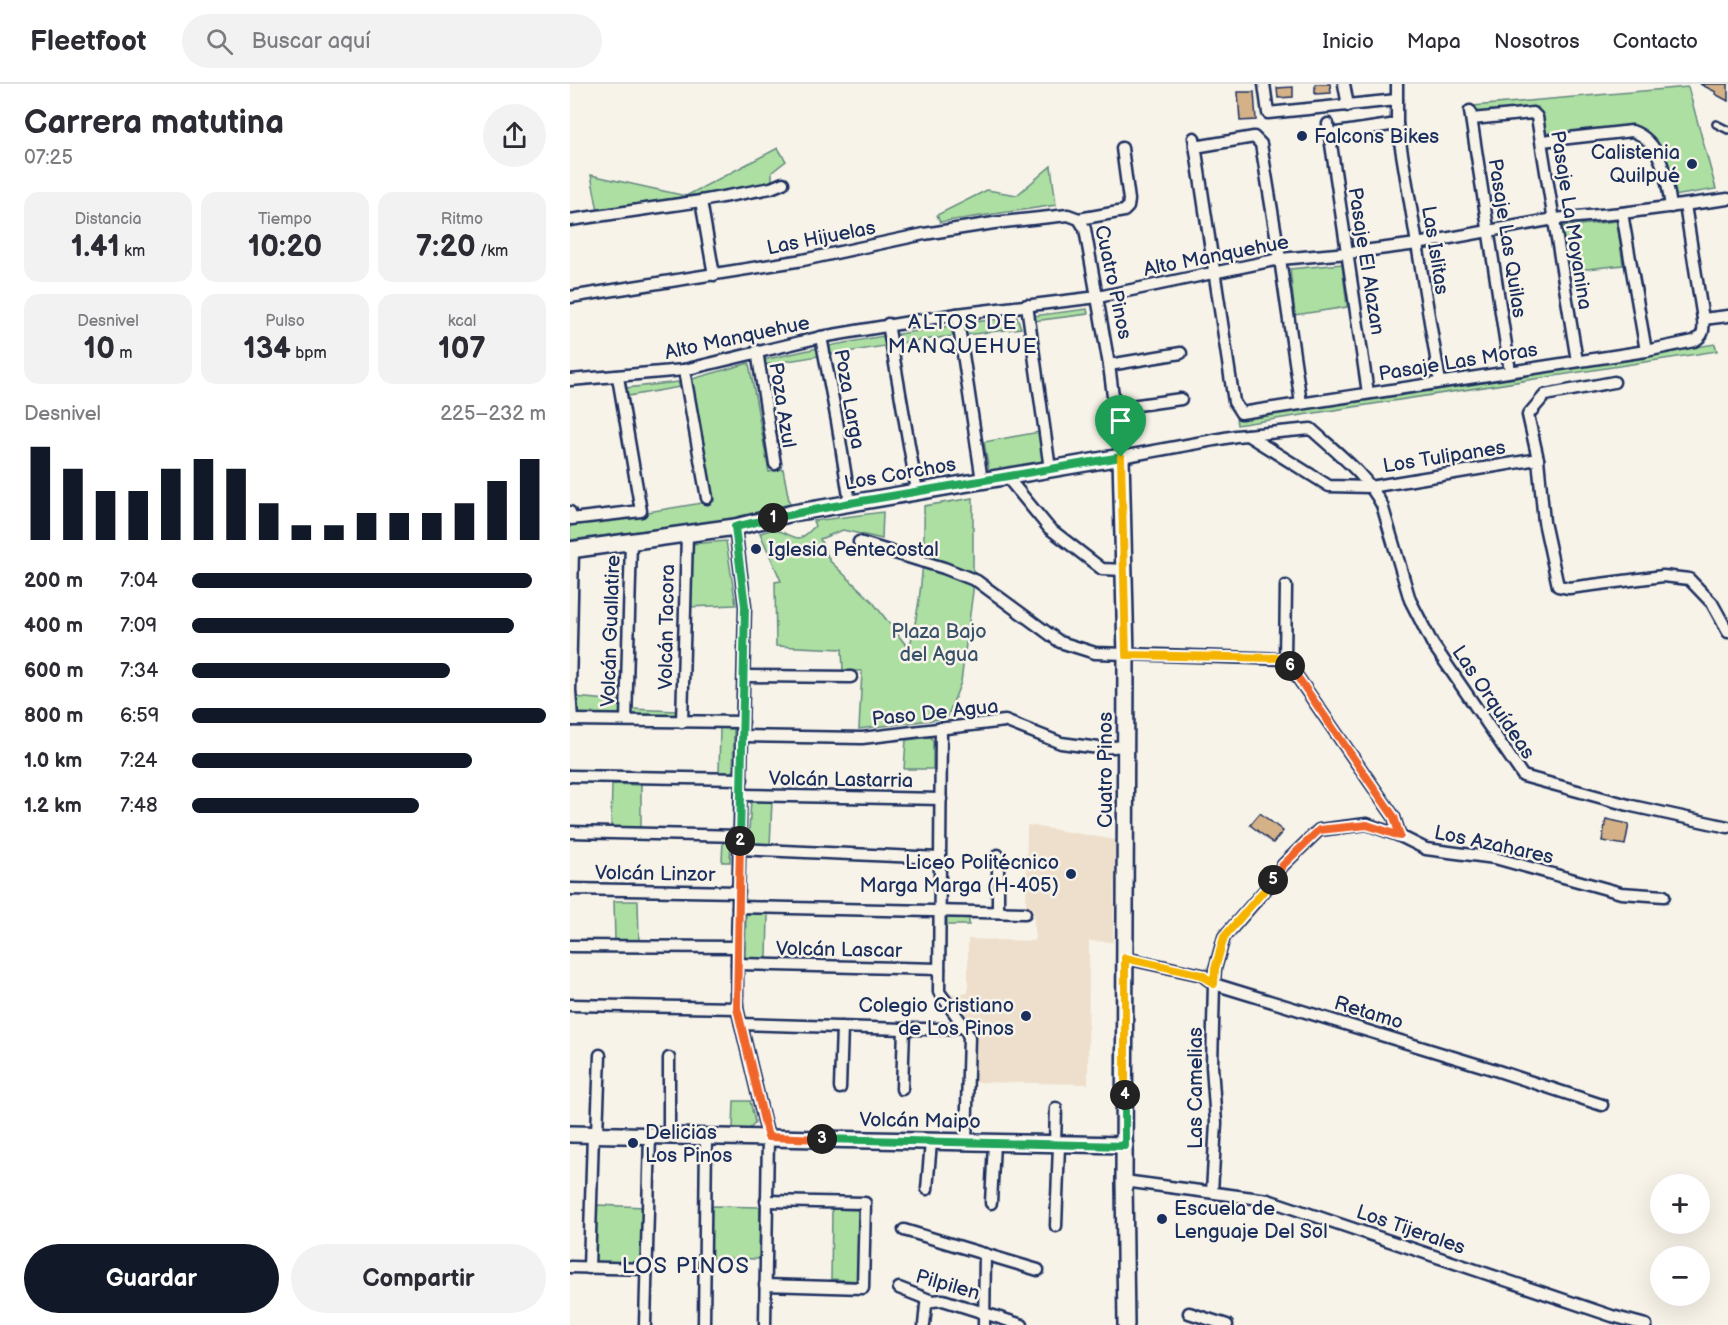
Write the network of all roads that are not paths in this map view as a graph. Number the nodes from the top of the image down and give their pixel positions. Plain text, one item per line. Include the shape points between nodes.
1 (1264, 84) edge
2 (1344, 84) edge
3 (1398, 84) edge
4 (1396, 100) junction
5 (1348, 106) junction
6 (1471, 115) joint
7 (1397, 124) junction
8 (1716, 124) dead end
9 (1728, 130) edge
10 (1542, 141) junction
11 (1122, 148) dead end
12 (783, 183) dead end
13 (1728, 199) edge
14 (700, 201) junction
15 (1685, 205) junction
16 (1671, 207) junction
17 (1622, 213) junction
18 (1079, 219) junction
19 (1554, 219) junction
20 (570, 220) edge
21 (1487, 230) junction
22 (1417, 244) junction
23 (1348, 253) junction
24 (1280, 259) junction
25 (1214, 272) junction
26 (714, 275) junction
27 (570, 297) edge
28 (1098, 297) junction
29 (1027, 305) junction
30 (957, 314) junction
31 (1728, 316) edge
32 (1703, 319) junction
33 (888, 324) junction
34 (821, 337) junction
35 (757, 351) junction
36 (1646, 351) junction
37 (1181, 353) dead end
38 (1577, 361) junction
39 (1110, 364) junction
40 (684, 370) junction
41 (1510, 371) junction
42 (618, 377) junction
43 (570, 380) edge
44 (1440, 382) junction
45 (1614, 382) dead end
46 (1368, 393) junction
47 (1181, 399) dead end
48 (1301, 403) junction
49 (1116, 408) junction
50 (1242, 435) junction
51 (1121, 457) junction
52 (1538, 459) junction
53 (775, 464) dead end
54 (1050, 469) junction
55 (1007, 477) junction
56 (982, 481) junction
57 (1370, 487) junction
58 (917, 491) junction
59 (707, 498) dead end
60 (850, 503) junction
61 (570, 512) edge
62 (735, 527) junction
63 (687, 534) junction
64 (631, 542) junction
65 (859, 542) dead end
66 (572, 549) edge
67 (1124, 570) junction
68 (1286, 586) dead end
69 (1728, 632) edge
70 (1126, 655) junction
71 (1285, 658) junction
72 (745, 676) junction
73 (852, 677) dead end
74 (571, 720) edge
75 (626, 720) junction
76 (682, 722) junction
77 (743, 722) junction
78 (940, 728) junction
79 (743, 736) junction
80 (1126, 746) junction
81 (570, 776) edge
82 (742, 779) junction
83 (741, 795) junction
84 (941, 799) junction
85 (1728, 827) edge
86 (570, 832) edge
87 (740, 836) junction
88 (1400, 836) junction
89 (740, 849) junction
90 (998, 855) dead end
91 (940, 858) junction
92 (570, 889) edge
93 (739, 892) junction
94 (1664, 896) dead end
95 (738, 907) junction
96 (940, 912) junction
97 (998, 912) junction
98 (1025, 913) dead end
99 (570, 946) edge
100 (737, 947) junction
101 (1125, 958) junction
102 (737, 964) junction
103 (939, 969) junction
104 (1214, 984) junction
105 (570, 1005) edge
106 (737, 1008) junction
107 (741, 1024) junction
108 (964, 1026) junction
109 (842, 1027) junction
110 (904, 1029) junction
111 (600, 1055) dead end
112 (669, 1058) dead end
113 (840, 1088) dead end
114 (902, 1089) dead end
115 (1602, 1105) dead end
116 (1056, 1108) dead end
117 (570, 1134) edge
118 (595, 1134) junction
119 (650, 1135) junction
120 (669, 1135) junction
121 (706, 1136) junction
122 (768, 1137) junction
123 (931, 1142) junction
124 (966, 1142) junction
125 (993, 1143) junction
126 (1057, 1144) junction
127 (1125, 1146) junction
128 (1124, 1181) junction
129 (927, 1189) dead end
130 (1212, 1192) junction
131 (766, 1201) junction
132 (991, 1203) dead end
133 (1056, 1226) dead end
134 (904, 1230) dead end
135 (985, 1254) junction
136 (570, 1267) edge
137 (589, 1268) junction
138 (647, 1269) junction
139 (1038, 1270) dead end
140 (765, 1285) junction
141 (899, 1288) dead end
142 (932, 1301) junction
143 (1189, 1313) dead end
144 (985, 1319) edge
145 (1615, 1321) edge
146 (645, 1325) edge
147 (704, 1325) edge
148 (765, 1325) edge
149 (924, 1325) edge
150 (1022, 1325) edge
151 (1126, 1325) edge
152 (1227, 1325) edge
153 (1646, 1325) edge

1 - 5 street via 1268,113
2 - 5 street
3 - 4 street, Las Islitas
4 - 5 street
4 - 7 street, Las Islitas
6 - 10 street, Pasaje La Moyanina via 1533,112
6 - 21 street, Pasaje Las Quilas
7 - 22 street, Las Islitas
7 - 23 street, Pasaje El Alazan via 1329,129
8 - 9 lane
10 - 16 street via 1632,131 1641,134 1665,168
10 - 19 street, Pasaje La Moyanina
11 - 18 street, Las Hijuelas via 1128,207
12 - 14 street
13 - 15 street, Alto Manquehue
14 - 20 street
14 - 26 street
15 - 16 street, Alto Manquehue
15 - 32 street
16 - 17 street, Alto Manquehue
17 - 19 street, Alto Manquehue
17 - 36 street
18 - 26 street, Las Hijuelas via 1068,215 936,232
18 - 28 street, Cuatro Pinos via 1085,229
19 - 21 street, Alto Manquehue
19 - 38 street, Pasaje La Moyanina
21 - 22 street, Alto Manquehue
21 - 41 street, Pasaje Las Quilas
22 - 23 street, Alto Manquehue
22 - 44 street, Las Islitas
23 - 24 street, Alto Manquehue
23 - 46 street, Pasaje El Alazan
24 - 25 street, Alto Manquehue
24 - 25 street via 1261,144 1254,137 1194,142
24 - 48 street
25 - 28 street, Alto Manquehue
25 - 48 street, Pasaje Las Moras via 1234,402 1241,413
26 - 27 street, Las Hijuelas
28 - 29 street, Alto Manquehue
28 - 39 street, Cuatro Pinos
29 - 30 street, Alto Manquehue
29 - 54 street
30 - 33 street, Alto Manquehue
30 - 56 street
31 - 32 street
32 - 36 street, Pasaje Las Moras via 1704,332 1700,338
33 - 34 street, Alto Manquehue
33 - 58 street
34 - 35 street, Alto Manquehue
34 - 60 street, Poza Larga
35 - 40 street, Alto Manquehue
35 - 53 street, Poza Azul
36 - 38 street, Pasaje Las Moras
37 - 39 street
38 - 41 street, Pasaje Las Moras
39 - 49 street, Cuatro Pinos
40 - 42 street, Alto Manquehue
40 - 59 street
41 - 44 street, Pasaje Las Moras
42 - 43 street, Alto Manquehue
42 - 61 street via 641,511 571,519
44 - 46 street, Pasaje Las Moras
45 - 52 street via 1545,395 1528,415
46 - 48 street, Pasaje Las Moras
47 - 49 street
49 - 51 street, Cuatro Pinos
50 - 51 street, Los Corchos
50 - 57 street via 1329,486
50 - 57 street, Los Tulipanes via 1311,429
51 - 54 street, Los Corchos
51 - 67 street, Cuatro Pinos
52 - 57 street, Los Tulipanes
52 - 69 street via 1544,522 1558,586 1569,588 1663,576 1689,579 1712,603
54 - 55 street, Los Corchos
55 - 56 street, Los Corchos
55 - 67 street via 1049,528 1102,568
56 - 58 street, Los Corchos
57 - 85 street, Las Orquídeas via 1382,505 1410,600 1432,643 1523,776
58 - 60 street, Los Corchos
60 - 62 street, Los Corchos
62 - 63 street, Los Corchos
62 - 72 street via 745,606
63 - 64 street, Los Corchos
63 - 76 street, Volcán Tacora
64 - 66 street, Los Corchos
64 - 75 street, Volcán Guallatire
65 - 70 street via 945,567 977,581 1060,642 1095,653
66 - 74 street
67 - 70 street, Cuatro Pinos
68 - 71 street
70 - 71 street
70 - 80 street, Cuatro Pinos
71 - 88 street via 1394,817
72 - 73 street
72 - 77 street
74 - 75 street
75 - 76 street
76 - 77 street
77 - 79 street
78 - 79 street, Paso De Agua via 862,738
78 - 80 street, Paso De Agua via 1005,721 1061,743 1099,748
78 - 84 street
79 - 82 street
80 - 101 street, Cuatro Pinos
81 - 82 street
82 - 83 street
83 - 84 street, Volcán Lastarria
83 - 87 street
84 - 91 street
86 - 87 street
87 - 89 street
88 - 94 street, Los Azahares via 1426,849 1495,858 1621,893
88 - 104 street, Los Azahares via 1367,825 1319,830 1283,865 1224,937
89 - 91 street
89 - 93 street
90 - 97 street
91 - 96 street
92 - 93 street, Volcán Linzor
93 - 95 street
95 - 96 street
95 - 100 street
96 - 97 street
96 - 103 street
97 - 98 street
99 - 100 street
100 - 102 street
101 - 104 street, Retamo via 1202,975
101 - 127 street, Cuatro Pinos
102 - 103 street, Volcán Lascar
102 - 106 street
103 - 108 street via 939,992
104 - 115 street, Retamo
104 - 130 street, Las Camelias via 1212,1066 1216,1123
105 - 106 street
106 - 107 street
107 - 109 street
107 - 122 street
108 - 110 street
108 - 124 street via 969,1037
109 - 110 street
109 - 113 street
110 - 114 street
111 - 118 street
112 - 120 street
116 - 126 street
117 - 118 street, Volcán Maipo
118 - 119 street, Volcán Maipo
118 - 137 street
119 - 120 street, Volcán Maipo
119 - 138 street
120 - 121 street, Volcán Maipo
121 - 122 street, Volcán Maipo
121 - 147 street
122 - 123 street, Volcán Maipo
122 - 131 street
123 - 124 street, Volcán Maipo
123 - 129 street
124 - 125 street, Volcán Maipo
125 - 126 street, Volcán Maipo
125 - 132 street
126 - 127 street, Volcán Maipo
126 - 133 street
127 - 128 street, Cuatro Pinos
128 - 130 street, Los Tijerales
128 - 151 street, Cuatro Pinos
130 - 145 street, Los Tijerales via 1268,1200
131 - 140 street
131 - 140 street via 865,1203 865,1214 863,1288
134 - 135 street
135 - 139 street
135 - 144 street
136 - 137 street
137 - 138 street
138 - 146 street
140 - 148 street
141 - 142 street, Pilpilen
142 - 144 street, Pilpilen via 943,1300
142 - 149 street via 926,1305
143 - 152 street
144 - 150 street, Pilpilen
145 - 153 street, Los Tijerales

